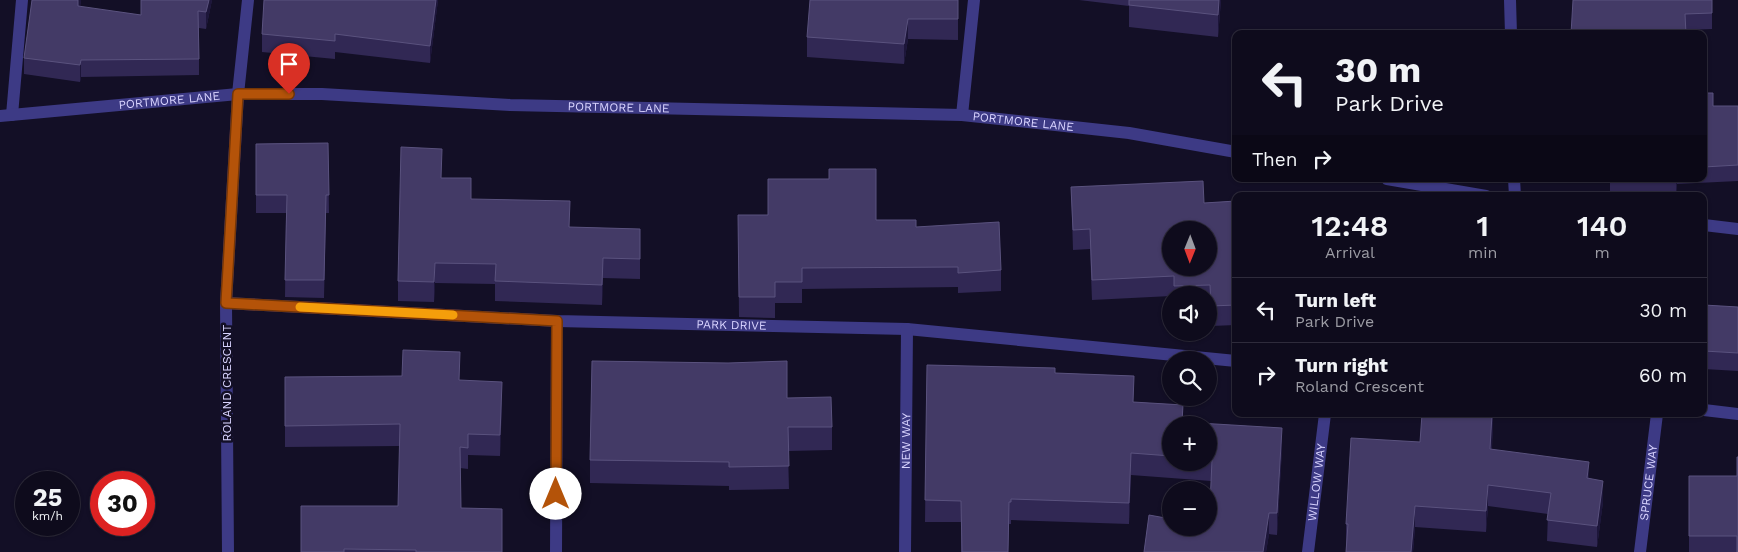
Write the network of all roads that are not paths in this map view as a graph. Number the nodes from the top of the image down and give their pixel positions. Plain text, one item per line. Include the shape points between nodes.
1 (22, 0) edge
2 (248, 0) edge
3 (974, 0) edge
4 (1510, 0) edge
5 (1511, 30) edge
6 (238, 94) junction
7 (962, 114) junction
8 (6, 116) edge
9 (1232, 151) edge
10 (1405, 182) edge
11 (1463, 192) edge
12 (1707, 225) edge
13 (1738, 229) edge
14 (226, 303) junction
15 (557, 321) junction
16 (907, 329) junction
17 (1232, 361) edge
18 (1707, 410) edge
19 (1738, 414) edge
20 (1325, 417) edge
21 (1657, 417) edge
22 (228, 552) edge
23 (556, 552) edge
24 (905, 552) edge
25 (1308, 552) edge
26 (1640, 552) edge

1 - 8 street
2 - 6 street, ROLAND CRESCENT
3 - 7 street
4 - 5 street
6 - 7 street, PORTMORE LANE via 322,94 510,105
6 - 8 street, PORTMORE LANE
6 - 14 street, ROLAND CRESCENT
7 - 9 street, PORTMORE LANE via 1129,133
10 - 11 street
12 - 13 street
14 - 15 street, PARK DRIVE
14 - 22 street, ROLAND CRESCENT
15 - 16 street, PARK DRIVE
15 - 23 street
16 - 17 street, PARK DRIVE
16 - 24 street, NEW WAY
18 - 19 street
20 - 25 street, WILLOW WAY
21 - 26 street, SPRUCE WAY

